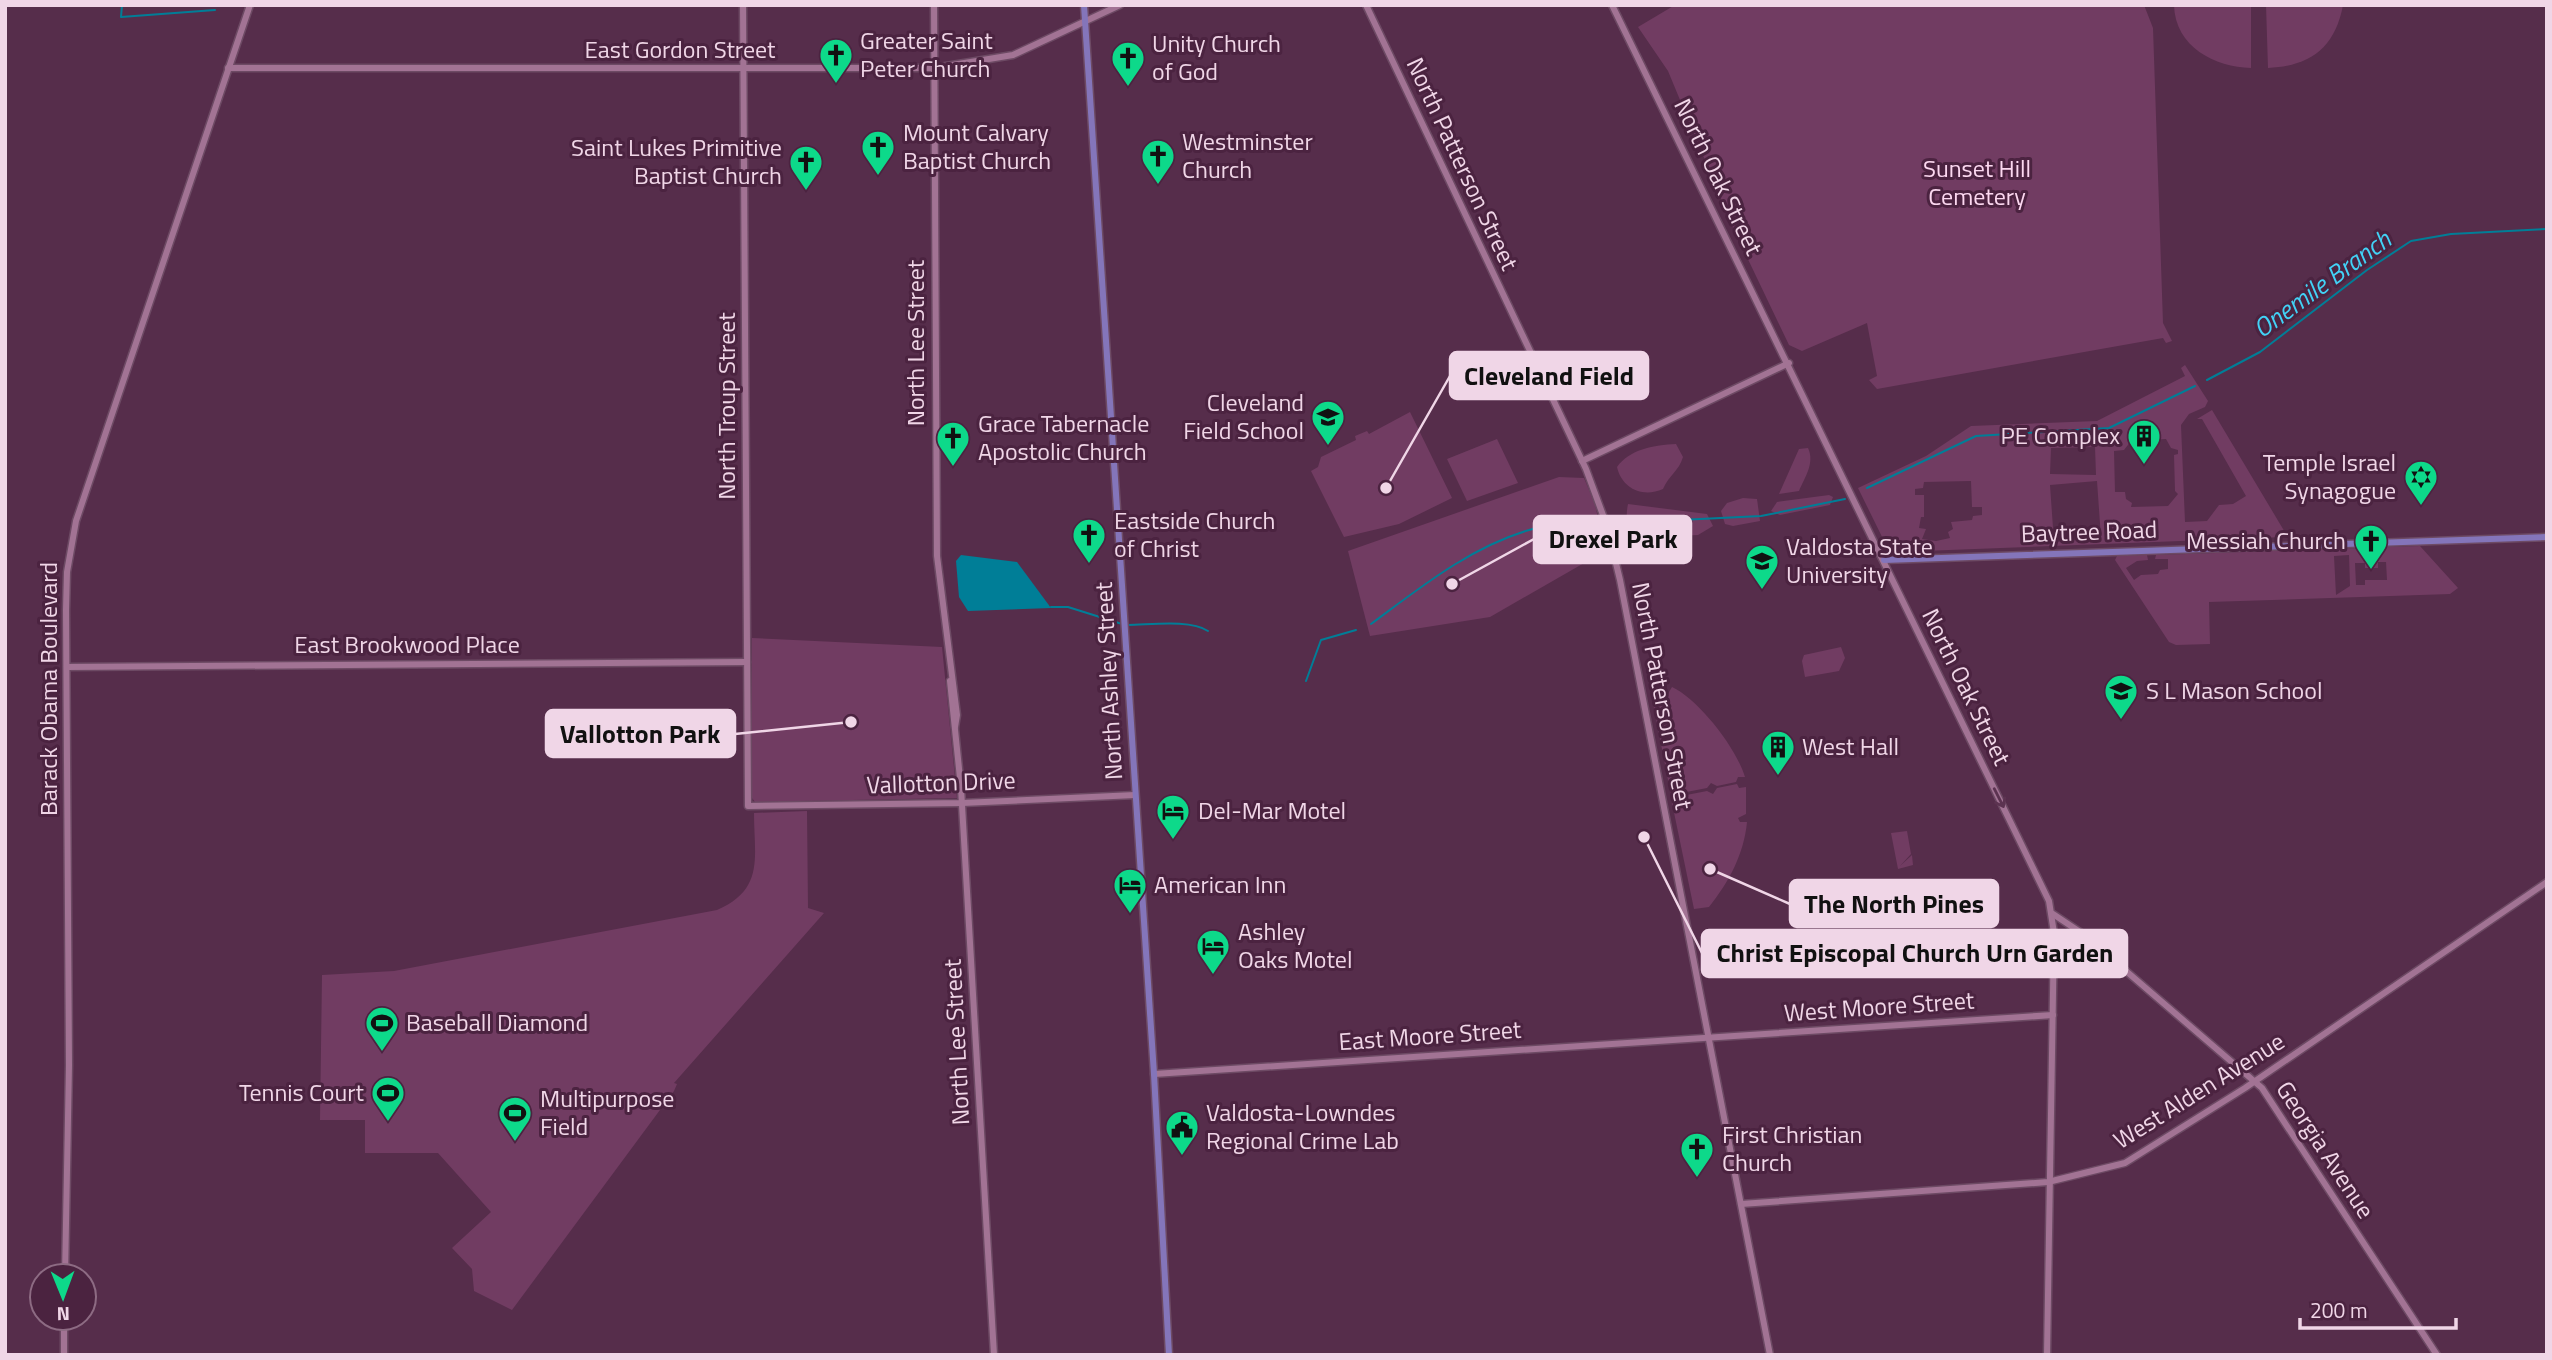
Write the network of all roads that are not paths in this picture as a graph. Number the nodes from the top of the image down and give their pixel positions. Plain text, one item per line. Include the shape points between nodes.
1 (250, 5) edge
2 (743, 5) edge
3 (934, 5) edge
4 (1084, 5) edge
5 (1120, 5) edge
6 (1366, 5) edge
7 (1612, 5) edge
8 (1086, 21) junction
9 (229, 68) junction
10 (934, 68) junction
11 (746, 69) junction
12 (1789, 363) junction
13 (1582, 461) junction
14 (2547, 537) edge
15 (1884, 560) junction
16 (747, 662) junction
17 (67, 667) junction
18 (1135, 795) junction
19 (962, 803) junction
20 (748, 806) joint
21 (2547, 882) edge
22 (2053, 914) junction
23 (2053, 1015) junction
24 (1709, 1038) junction
25 (1154, 1074) junction
26 (2254, 1081) junction
27 (2048, 1182) junction
28 (1741, 1204) junction
29 (65, 1262) edge
30 (64, 1332) edge
31 (64, 1355) edge
32 (994, 1355) edge
33 (1169, 1355) edge
34 (1770, 1355) edge
35 (2047, 1355) edge
36 (2437, 1355) edge

1 - 9 street, Barack Obama Boulevard
2 - 11 street, North Troup Street
3 - 10 street, North Lee Street
4 - 8 main road, North Ashley Street
5 - 8 street, East Gordon Street
6 - 13 street, North Patterson Street
7 - 12 street, North Oak Street
8 - 10 street, East Gordon Street via 1013,55
8 - 18 main road, North Ashley Street
9 - 11 street, East Gordon Street
9 - 17 street, Barack Obama Boulevard via 76,521 67,572
10 - 11 street, East Gordon Street
10 - 19 street, North Lee Street via 937,558 956,708
11 - 16 street, North Troup Street
12 - 13 street
12 - 15 street, North Oak Street
13 - 24 street, North Patterson Street via 1611,540
14 - 15 main road, Baytree Road
15 -> 22 street, North Oak Street
16 - 17 street, East Brookwood Place
16 - 20 street, North Troup Street
17 - 29 street, Barack Obama Boulevard
18 - 19 street, Vallotton Drive
18 - 25 main road, North Ashley Street
19 - 20 street, Vallotton Drive
19 - 32 street, North Lee Street
21 - 26 street, West Alden Avenue
22 - 23 street, North Oak Street
22 - 26 street, Georgia Avenue via 2094,942
23 - 24 street, West Moore Street
23 - 27 street, North Oak Street
24 - 25 street, East Moore Street
24 - 28 street, North Patterson Street
25 - 33 main road, North Ashley Street
26 - 27 street, West Alden Avenue via 2134,1159
26 - 36 street, Georgia Avenue
27 - 28 street, West Alden Avenue
27 - 35 street, North Oak Street
28 - 34 street, North Patterson Street
30 - 31 street

